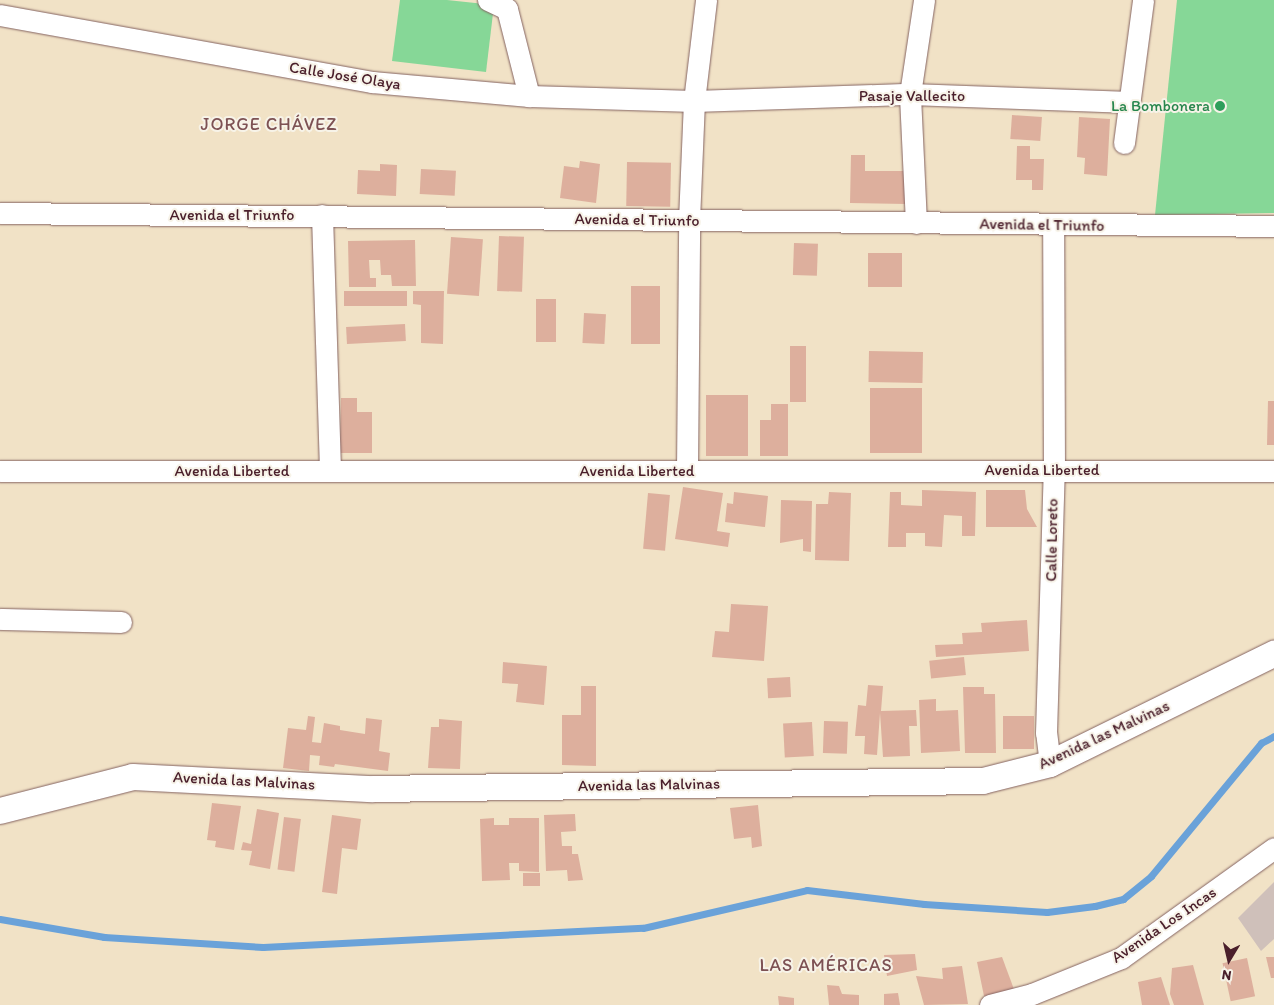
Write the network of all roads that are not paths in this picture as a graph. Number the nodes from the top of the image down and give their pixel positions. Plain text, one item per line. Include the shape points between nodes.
1 (488, 0) edge
2 (706, 0) edge
3 (924, 0) edge
4 (1143, 0) edge
5 (0, 16) edge
6 (910, 94) junction
7 (529, 96) junction
8 (694, 101) junction
9 (1130, 102) junction
10 (1124, 142) dead end
11 (0, 213) edge
12 (322, 215) junction
13 (689, 220) junction
14 (916, 223) junction
15 (1053, 225) junction
16 (1274, 226) edge
17 (0, 470) edge
18 (1054, 470) junction
19 (330, 471) junction
20 (687, 471) junction
21 (1274, 471) edge
22 (0, 619) edge
23 (121, 622) dead end
24 (1274, 654) edge
25 (1050, 764) junction
26 (0, 811) edge
27 (1274, 848) edge
28 (990, 1005) edge

1 - 7 street via 507,9
2 - 8 street
3 - 6 street
4 - 9 street
5 - 7 street, Calle José Olaya via 372,82
6 - 8 street, Pasaje Vallecito
6 - 9 street, Pasaje Vallecito
6 - 14 street
7 - 8 street, Calle José Olaya
8 - 13 street
9 - 10 street
11 - 12 street, Avenida el Triunfo
12 - 13 street, Avenida el Triunfo
12 - 19 street
13 - 14 street, Avenida el Triunfo
13 - 20 street
14 - 15 street, Avenida el Triunfo
15 - 16 street, Avenida el Triunfo
15 - 18 street, Calle Loreto
17 - 19 street, Avenida Liberted
18 - 20 street, Avenida Liberted
18 - 21 street, Avenida Liberted
18 - 25 street, Calle Loreto via 1046,733
19 - 20 street, Avenida Liberted
22 - 23 street
24 - 25 street, Avenida las Malvinas
25 - 26 street, Avenida las Malvinas via 984,781 373,789 133,777
27 - 28 street, Avenida Los Incas via 1121,958 1032,994

